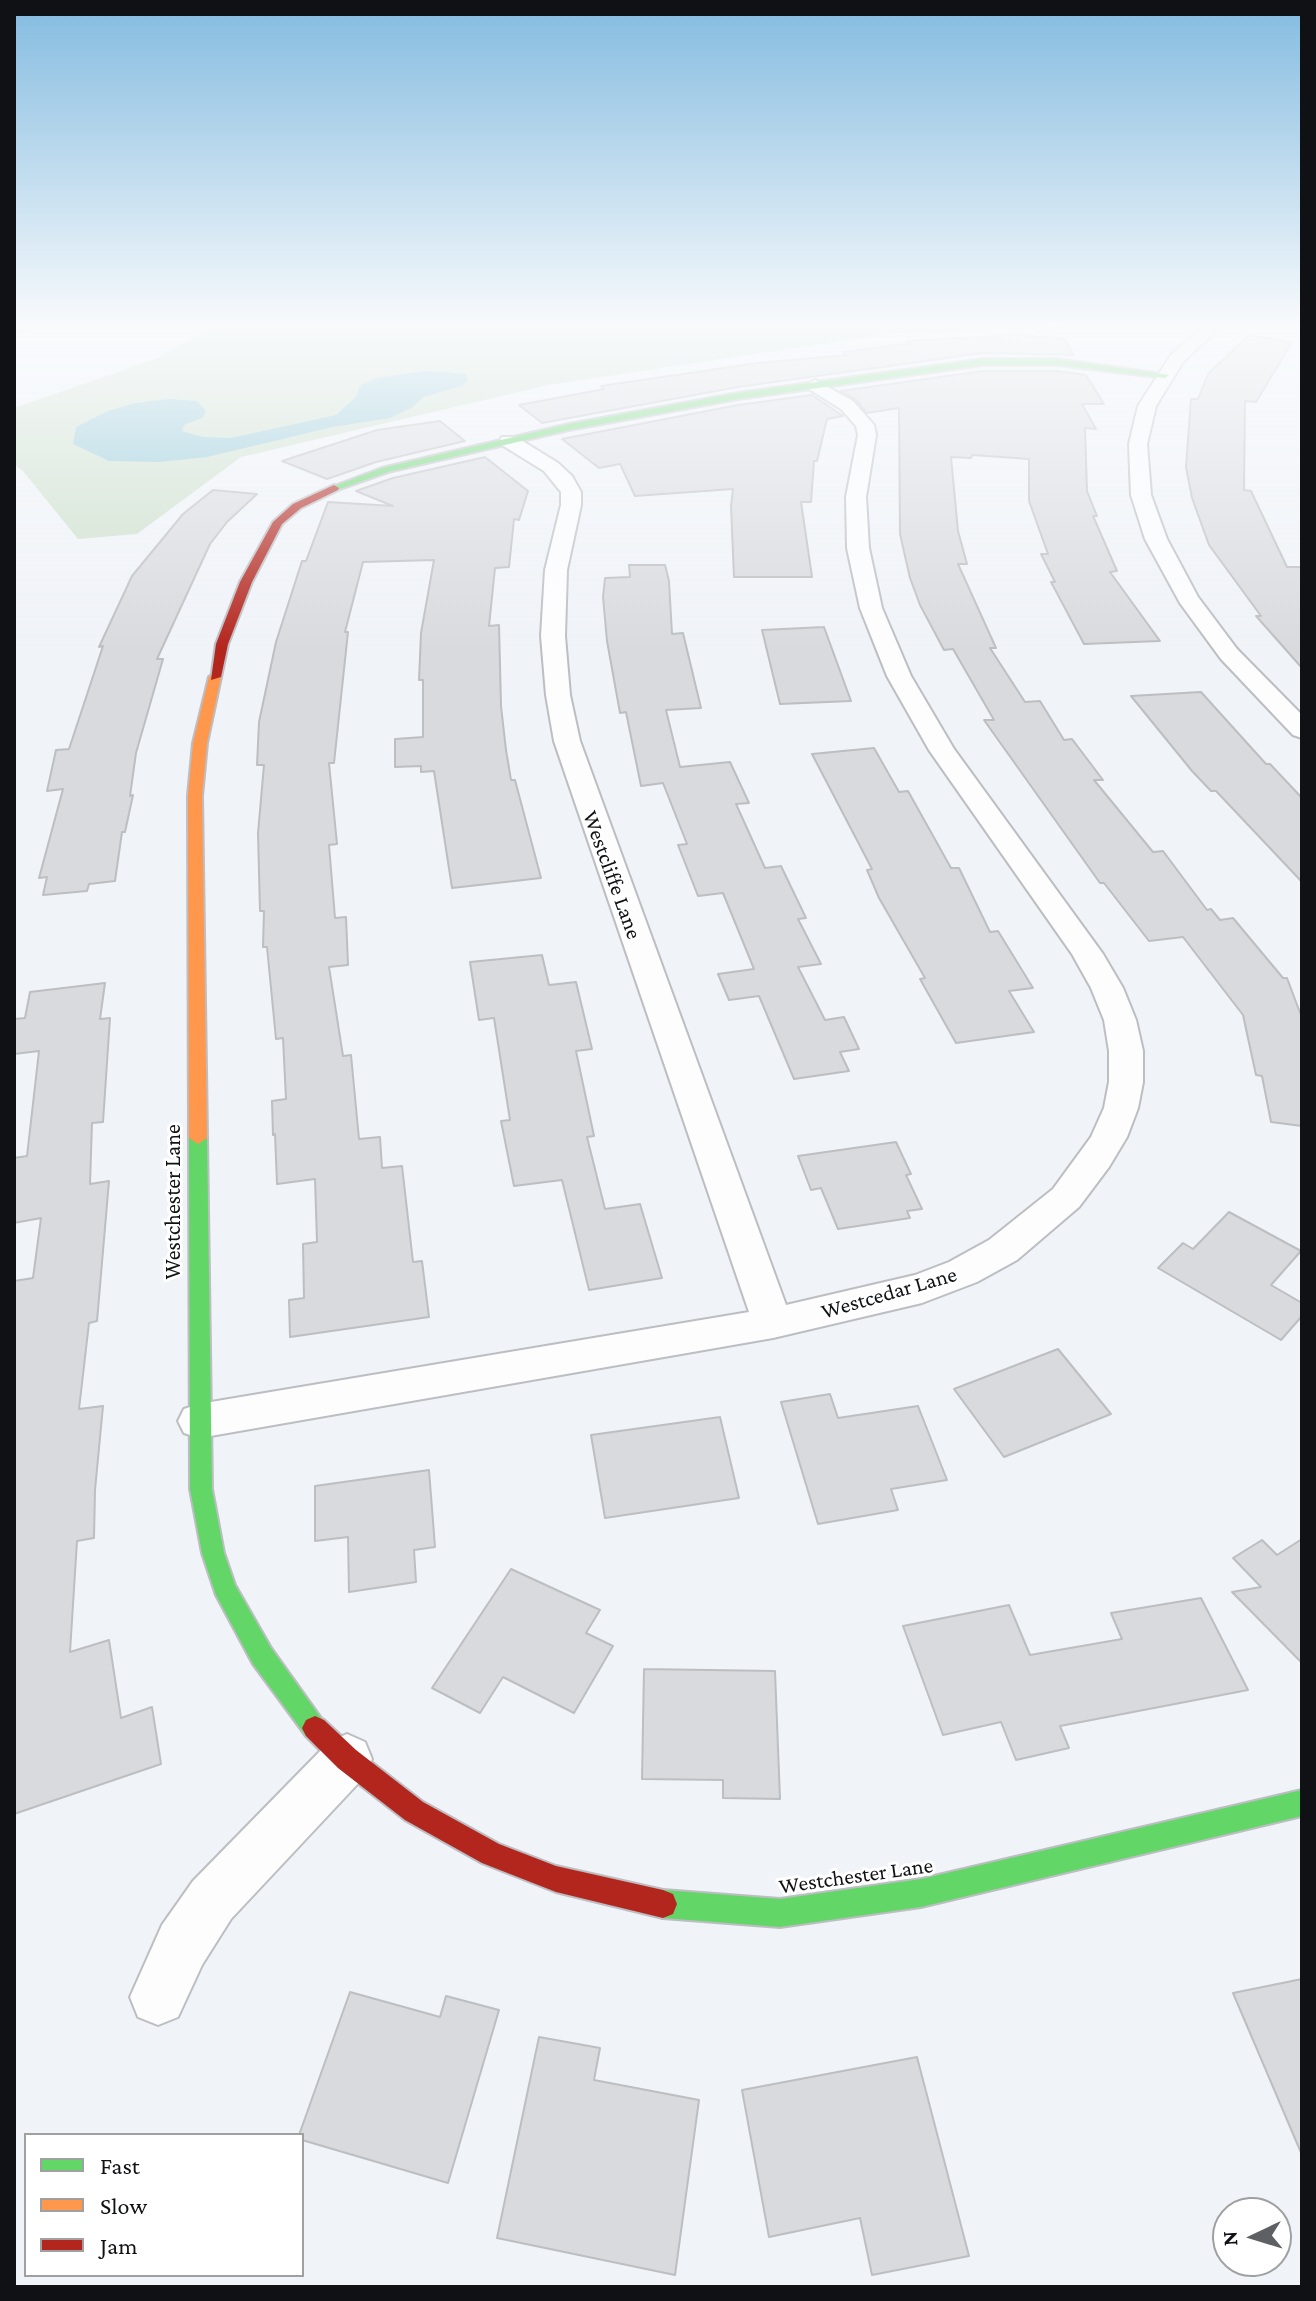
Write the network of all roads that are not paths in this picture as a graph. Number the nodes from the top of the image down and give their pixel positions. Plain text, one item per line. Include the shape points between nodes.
1 (541, 434) edge
2 (867, 434) edge
3 (1140, 434) edge
4 (509, 441) junction
5 (1302, 730) edge
6 (773, 1323) junction
7 (199, 1421) junction
8 (347, 1759) junction
9 (1302, 1803) edge
10 (158, 1997) dead end

1 - 4 street, Westchester Lane
2 - 6 street, Westcedar Lane via 855,530 865,586 884,642 936,741 1107,988 1120,1020 1126,1082 1121,1108 1091,1167 1047,1216 1003,1250 922,1288
3 - 5 street via 1141,495 1156,539 1188,598 1215,636
4 - 6 street, Westcliffe Lane via 559,474 571,492 556,570 553,621 567,741
4 - 7 street, Westchester Lane via 365,476 297,506 265,542 222,644 200,743 195,796
6 - 7 street, Westcedar Lane
7 - 8 street, Westchester Lane via 205,1519 224,1588 284,1689
8 - 9 street, Westchester Lane via 414,1811 527,1869 641,1901 738,1912 780,1913 886,1900
8 - 10 street via 212,1900 182,1945

